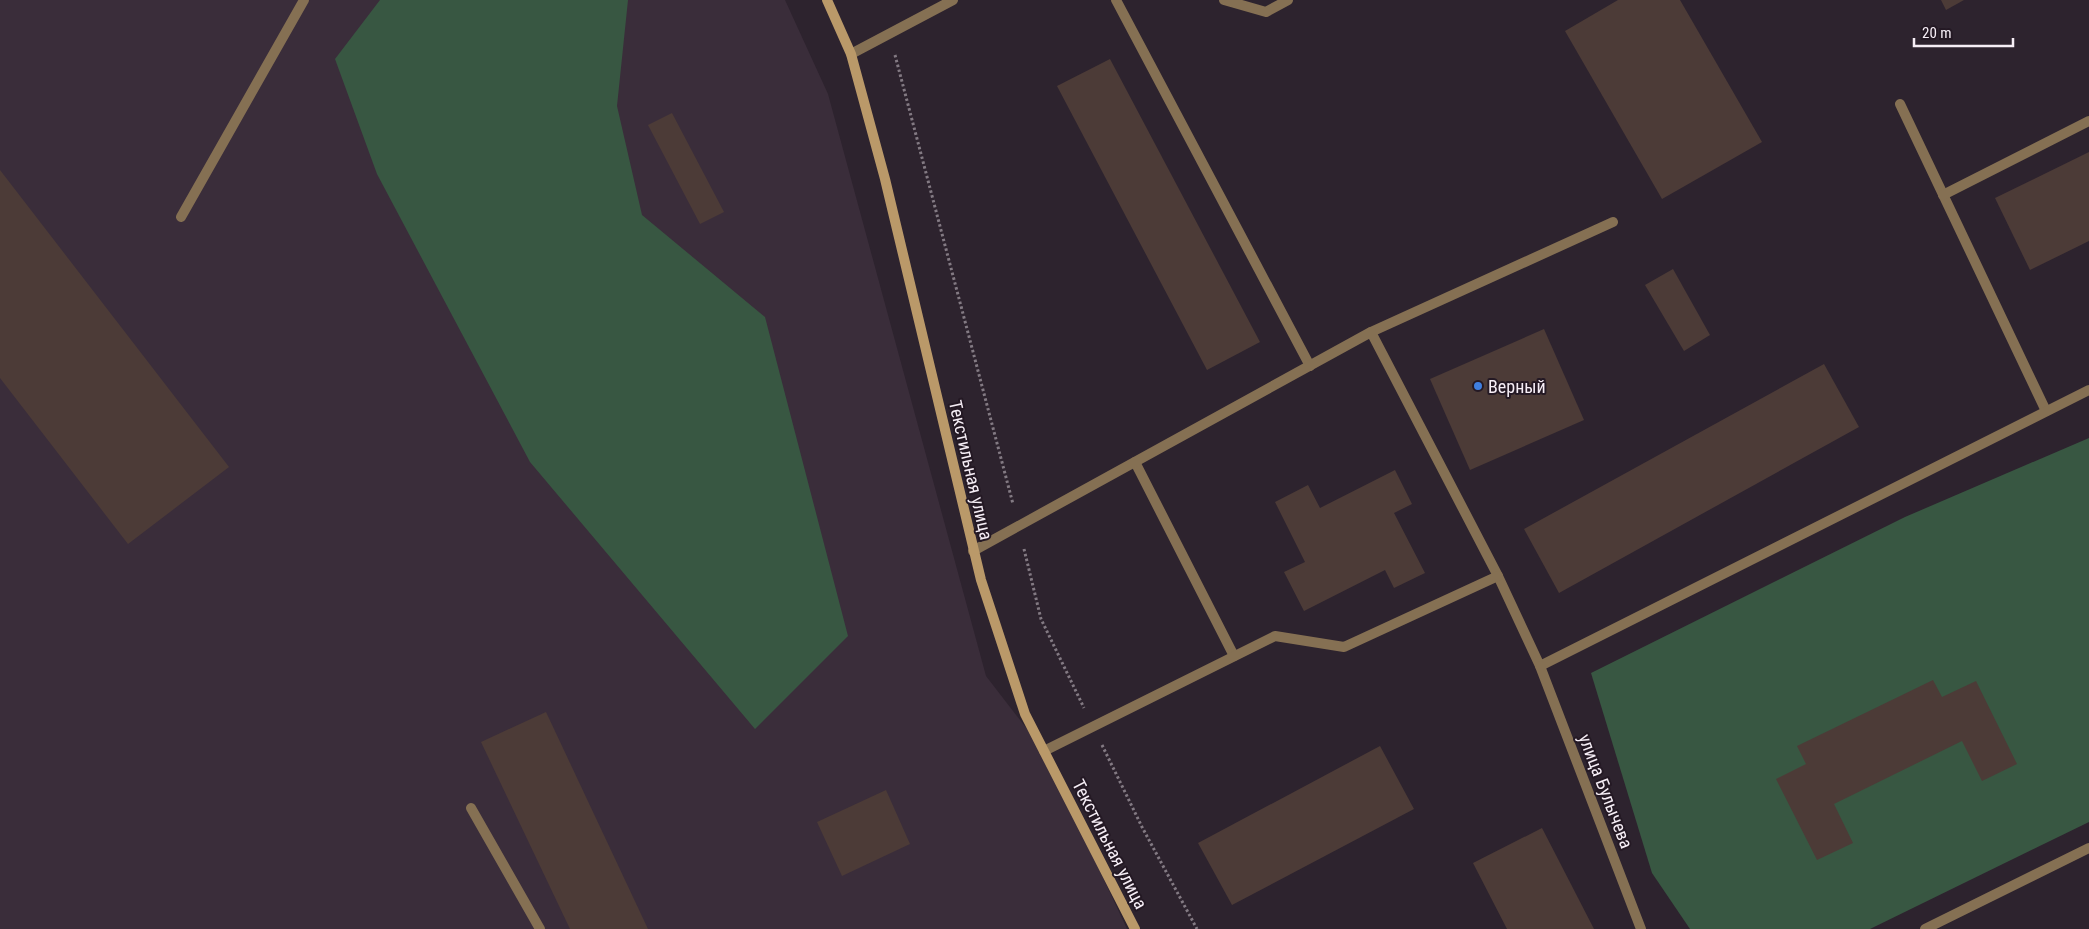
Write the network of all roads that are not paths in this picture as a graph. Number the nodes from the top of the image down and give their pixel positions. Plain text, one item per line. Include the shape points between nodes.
1 (304, 0) edge
2 (827, 0) edge
3 (954, 0) edge
4 (1116, 0) edge
5 (1224, 0) edge
6 (1288, 0) edge
7 (851, 54) junction
8 (1900, 104) dead end
9 (2089, 121) edge
10 (1943, 195) junction
11 (181, 217) dead end
12 (1613, 222) dead end
13 (1371, 332) junction
14 (1310, 366) junction
15 (2089, 390) edge
16 (2046, 411) junction
17 (1135, 462) junction
18 (974, 551) junction
19 (1498, 576) junction
20 (1234, 656) junction
21 (1540, 666) junction
22 (1044, 752) junction
23 (471, 808) dead end
24 (2089, 848) edge
25 (540, 929) edge
26 (1135, 929) edge
27 (1641, 929) edge
28 (1925, 929) edge

1 - 11 street
2 - 7 main road, Текстильная улица
3 - 7 street
4 - 14 street
5 - 6 street via 1266,12
7 - 18 main road, Текстильная улица via 885,179
8 - 10 street
9 - 10 street
10 - 16 street
12 - 13 street
13 - 14 street
13 - 19 street, улица Булычева
14 - 17 street
15 - 16 street
16 - 21 street
17 - 18 street
17 - 20 street
18 - 22 main road, Текстильная улица via 1025,714
19 - 20 street via 1344,647 1275,636
19 - 21 street, улица Булычева
20 - 22 street
21 - 27 street, улица Булычева
22 - 26 main road, Текстильная улица
23 - 25 street
24 - 28 street

